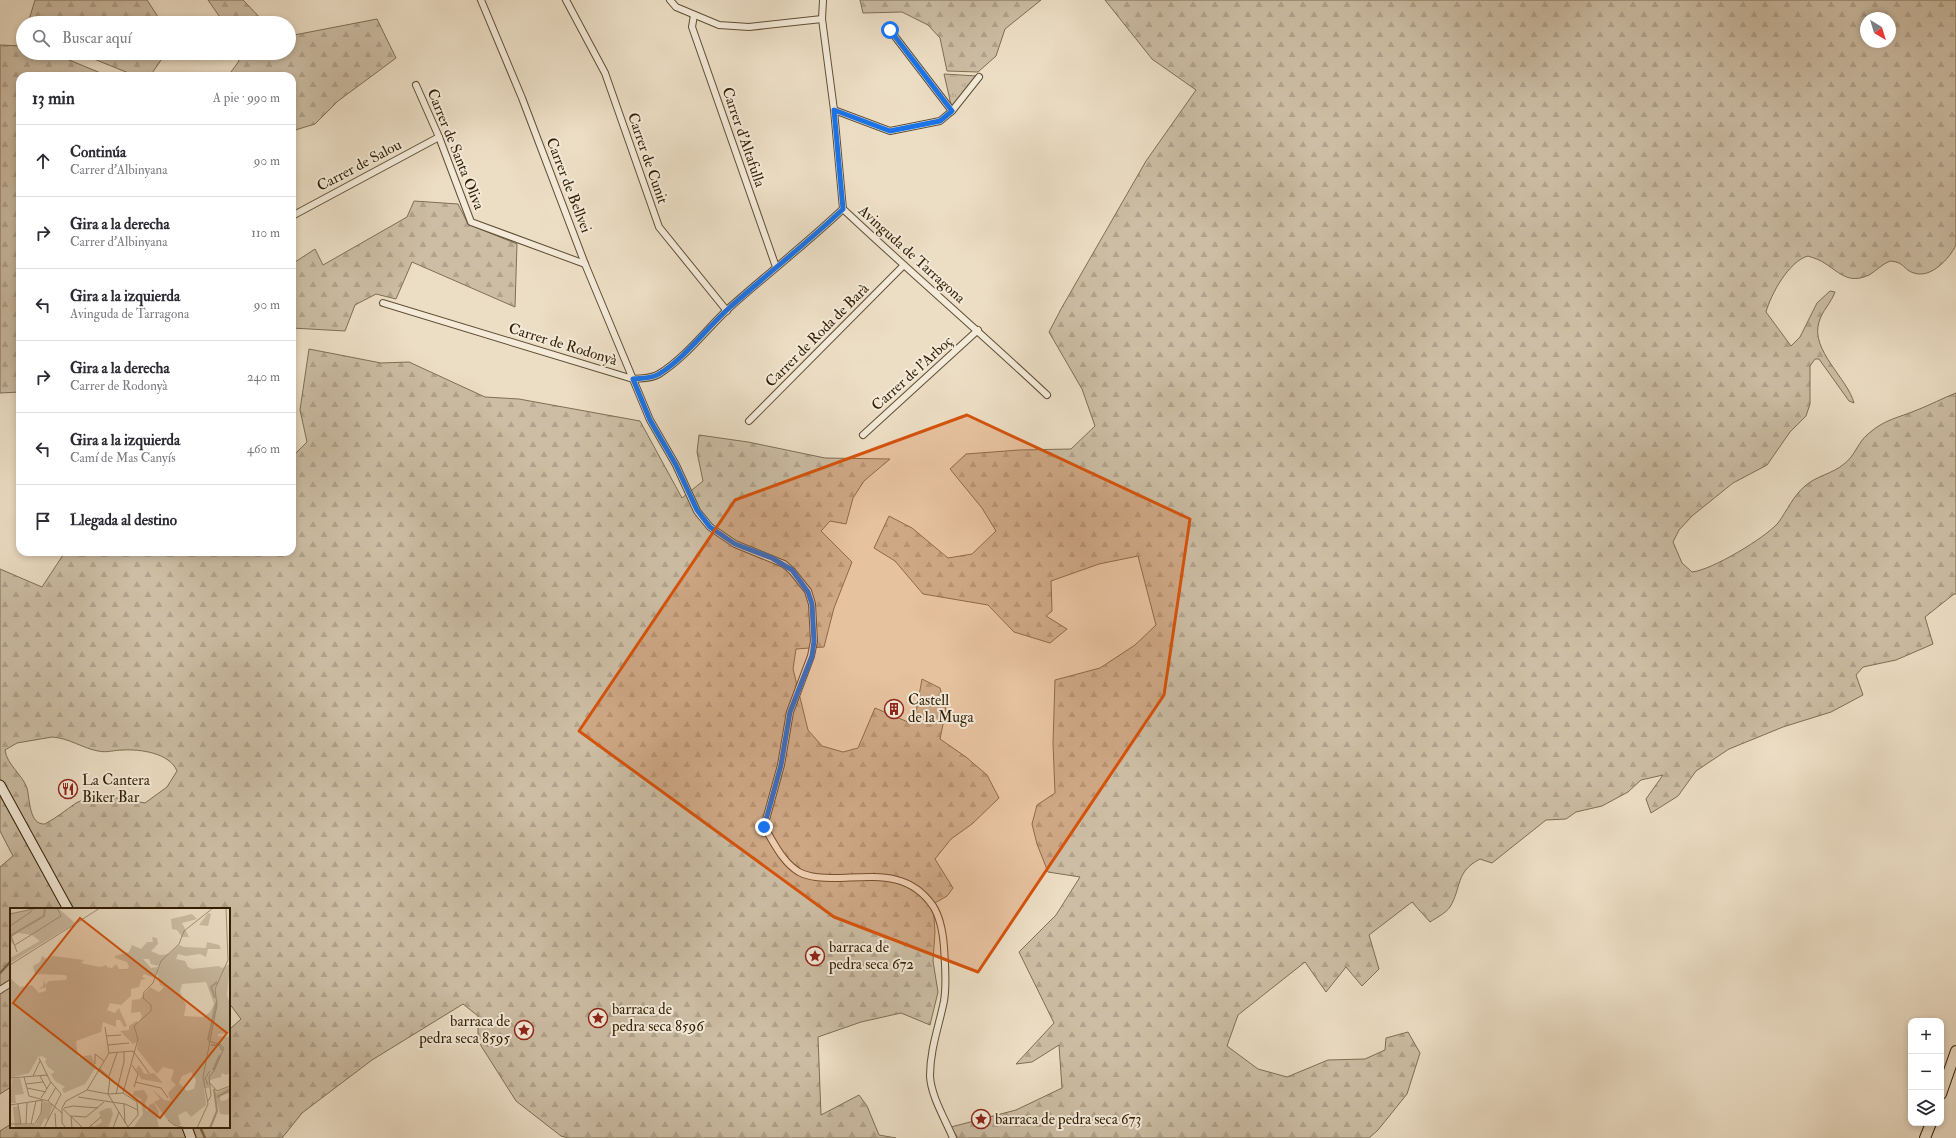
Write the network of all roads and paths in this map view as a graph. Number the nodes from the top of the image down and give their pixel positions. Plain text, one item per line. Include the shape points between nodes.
1 (481, 0) edge
2 (566, 0) edge
3 (670, 0) edge
4 (822, 0) edge
5 (694, 15) junction
6 (822, 19) junction
7 (890, 30) dead end
8 (979, 76) dead end
9 (416, 85) dead end
10 (834, 110) junction
11 (952, 111) junction
12 (439, 137) junction
13 (843, 209) junction
14 (296, 214) edge
15 (586, 264) junction
16 (903, 266) junction
17 (776, 267) junction
18 (383, 303) dead end
19 (727, 311) junction
20 (978, 330) junction
21 (633, 379) junction
22 (1047, 395) dead end
23 (749, 422) dead end
24 (863, 435) dead end
25 (0, 786) edge
26 (67, 908) edge
27 (10, 984) edge
28 (0, 990) edge
29 (1956, 1051) edge
30 (1956, 1056) edge
31 (1950, 1067) junction
32 (1942, 1090) edge
33 (1930, 1126) edge
34 (186, 1128) edge
35 (191, 1138) edge
36 (953, 1138) edge
37 (1925, 1138) edge

1 - 15 street, Carrer de Bellvei
2 - 19 street, Carrer de Cunit via 605,73 659,227
3 - 5 street via 676,8
4 - 6 street, Avinguda de Tarragona
5 - 6 street via 719,25 749,27
5 - 17 street, Carrer d'Altafulla via 692,27
6 - 10 street, Avinguda de Tarragona
7 - 11 street
8 - 11 street
9 - 12 street, Carrer de Santa Oliva
10 - 11 street via 890,131 940,121
10 - 13 street, Avinguda de Tarragona
12 - 14 street, Carrer de Salou
12 - 15 street, Carrer de Santa Oliva via 472,222
13 - 16 street, Avinguda de Tarragona
13 - 17 street, Carrer de Rodonyà
15 - 21 street, Carrer de Bellvei
16 - 20 street, Avinguda de Tarragona
16 - 23 street, Carrer de Roda de Barà
17 - 19 street, Carrer de Rodonyà
18 - 21 street, Carrer de Rodonyà
19 - 21 street, Carrer de Rodonyà via 660,374 652,378
20 - 22 street, Avinguda de Tarragona
20 - 24 street, Carrer de l'Arboç
21 - 36 street, Carrer de Bellvei via 650,420 676,465 697,510 710,527 735,544 784,564 792,570 808,592 812,604 812,656 790,712 781,765 764,827 784,860 798,872 826,878 868,877 905,881 917,888 933,907 943,938 946,982 932,1050 930,1077
25 - 26 main road
27 - 28 street
29 - 31 main road
30 - 31 street
31 - 32 main road
33 - 37 main road
34 - 35 main road

